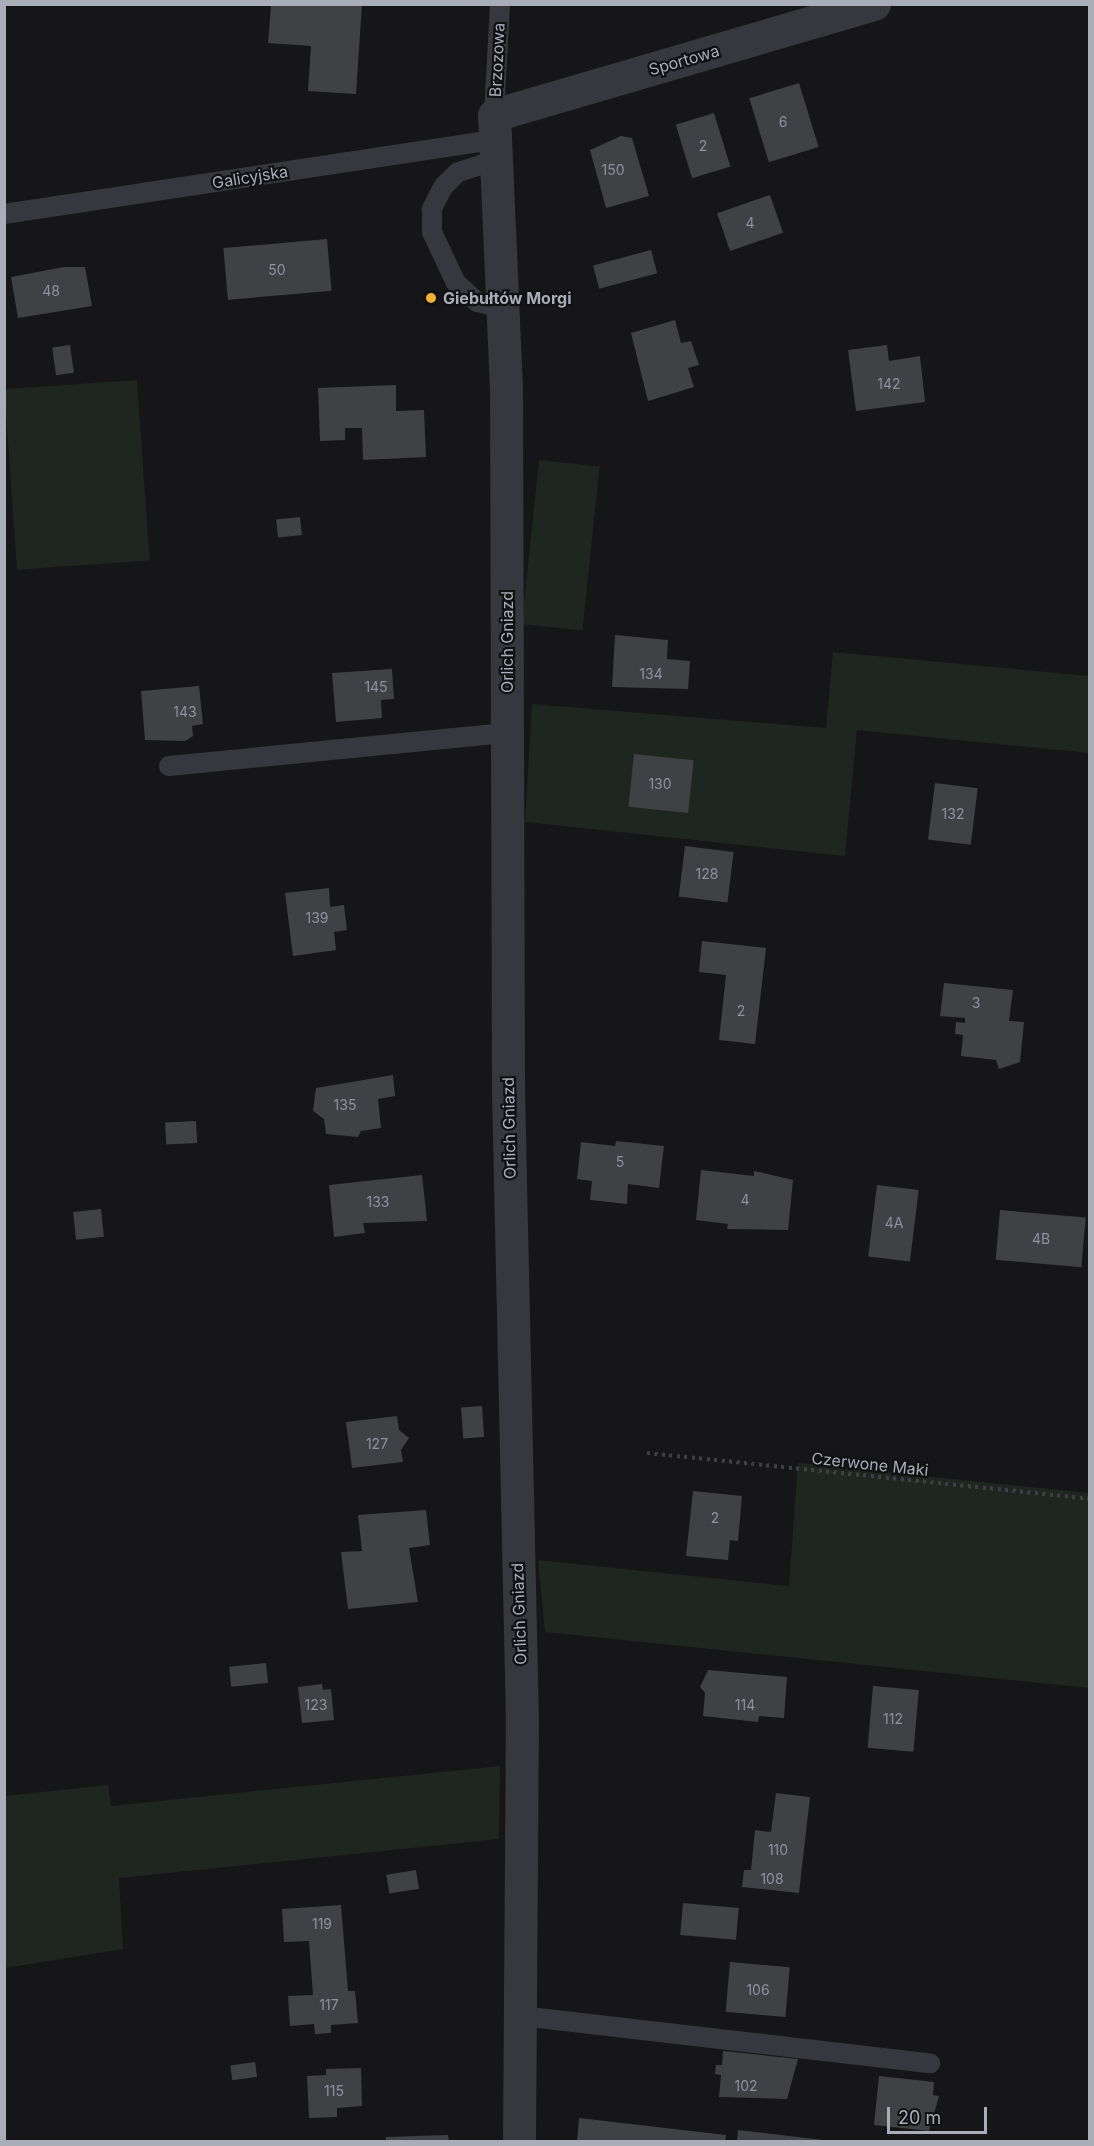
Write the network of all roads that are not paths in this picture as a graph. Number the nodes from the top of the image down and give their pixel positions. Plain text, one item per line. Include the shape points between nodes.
1 (500, 4) edge
2 (874, 4) edge
3 (495, 138) junction
4 (4, 214) edge
5 (502, 308) junction
6 (507, 733) junction
7 (169, 766) dead end
8 (521, 2016) junction
9 (930, 2063) dead end
10 (519, 2142) edge

1 - 3 lane, Brzozowa
2 - 3 street, Sportowa
3 - 4 lane, Galicyjska
3 - 5 street, Orlich Gniazd
3 - 5 lane via 443,187 432,209 432,232 456,283 477,302
5 - 6 street, Orlich Gniazd
6 - 7 lane
6 - 8 street, Orlich Gniazd
8 - 9 lane
8 - 10 street, Orlich Gniazd

